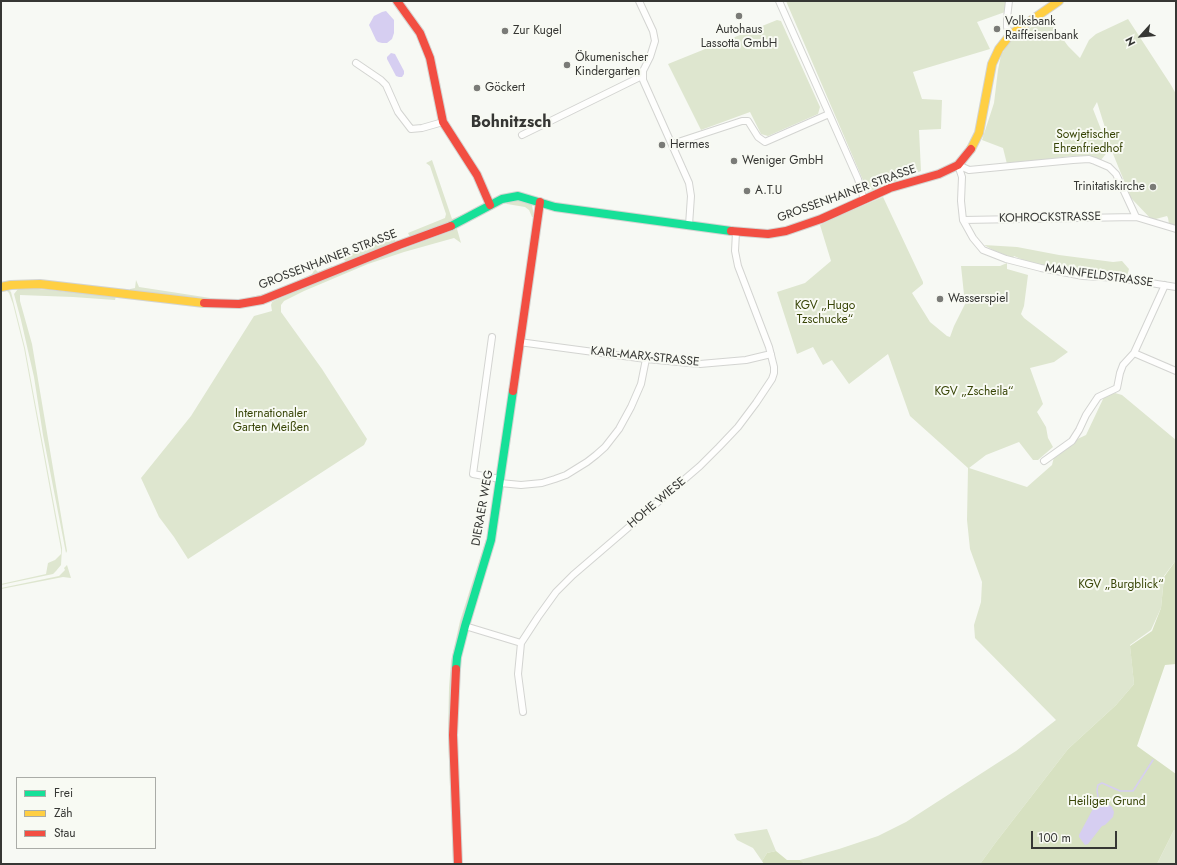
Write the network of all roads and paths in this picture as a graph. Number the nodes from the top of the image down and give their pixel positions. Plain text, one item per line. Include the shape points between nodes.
1 (397, 1) edge
2 (639, 1) edge
3 (779, 1) edge
4 (1009, 1) edge
5 (1059, 1) edge
6 (1010, 36) junction
7 (356, 63) dead end
8 (642, 76) junction
9 (829, 114) junction
10 (443, 122) junction
11 (522, 135) dead end
12 (672, 144) junction
13 (958, 165) junction
14 (864, 200) junction
15 (540, 202) junction
16 (490, 205) junction
17 (1136, 217) junction
18 (963, 220) junction
19 (689, 225) junction
20 (1176, 229) edge
21 (736, 232) junction
22 (1165, 285) junction
23 (1, 287) edge
24 (1176, 287) edge
25 (492, 337) dead end
26 (519, 342) junction
27 (1134, 353) junction
28 (771, 354) junction
29 (646, 359) junction
30 (1176, 371) edge
31 (1044, 461) dead end
32 (500, 481) junction
33 (465, 626) junction
34 (521, 643) junction
35 (523, 712) dead end
36 (458, 864) edge

1 - 10 main road via 420,33 430,58
2 - 8 street via 655,41
3 - 9 street
4 - 6 street via 1007,23
5 - 6 main road, GROSSENHAINER STRASSE
6 - 13 main road, GROSSENHAINER STRASSE via 999,49 994,61 979,133 970,151
7 - 10 street via 386,85 398,112 410,129
8 - 11 street
8 - 12 street
9 - 12 street via 765,142 758,137 748,121 742,121
9 - 14 street via 858,179
10 - 16 main road via 474,169
12 - 19 street via 691,189
13 - 14 main road, GROSSENHAINER STRASSE via 939,174 903,183
13 - 17 street via 969,170 1089,159 1109,167 1116,174
13 - 18 street, MANNFELDSTRASSE via 962,177
14 - 21 main road, GROSSENHAINER STRASSE via 786,231 768,234
15 - 16 main road, GROSSENHAINER STRASSE via 518,196 502,199
15 - 19 main road, GROSSENHAINER STRASSE via 567,209
15 - 26 main road, DIERAER WEG
16 - 23 main road, GROSSENHAINER STRASSE via 457,224 262,300 239,304 216,304 40,284
17 - 18 street, KOHROCKSTRASSE
17 - 20 street, KOHROCKSTRASSE
18 - 22 street, MANNFELDSTRASSE via 973,238 984,250 1006,259 1083,276
19 - 21 main road, GROSSENHAINER STRASSE
21 - 28 street, HOHE WIESE via 738,266
22 - 24 street, MANNFELDSTRASSE
22 - 27 street
25 - 32 street via 472,474
26 - 29 street, KARL-MARX-STRASSE
26 - 32 main road, DIERAER WEG
27 - 30 street
27 - 31 street via 1123,365 1117,388 1098,398 1072,441
28 - 29 street, KARL-MARX-STRASSE via 717,363
28 - 34 street, HOHE WIESE via 774,367 772,379 738,427 700,466 573,575 556,592
29 - 32 street via 641,384 631,408 605,447 596,455 571,471 542,483 521,485
32 - 33 main road, DIERAER WEG via 491,540
33 - 34 street
33 - 36 main road, DIERAER WEG via 457,657 453,736
34 - 35 street, HOHE WIESE via 518,674

